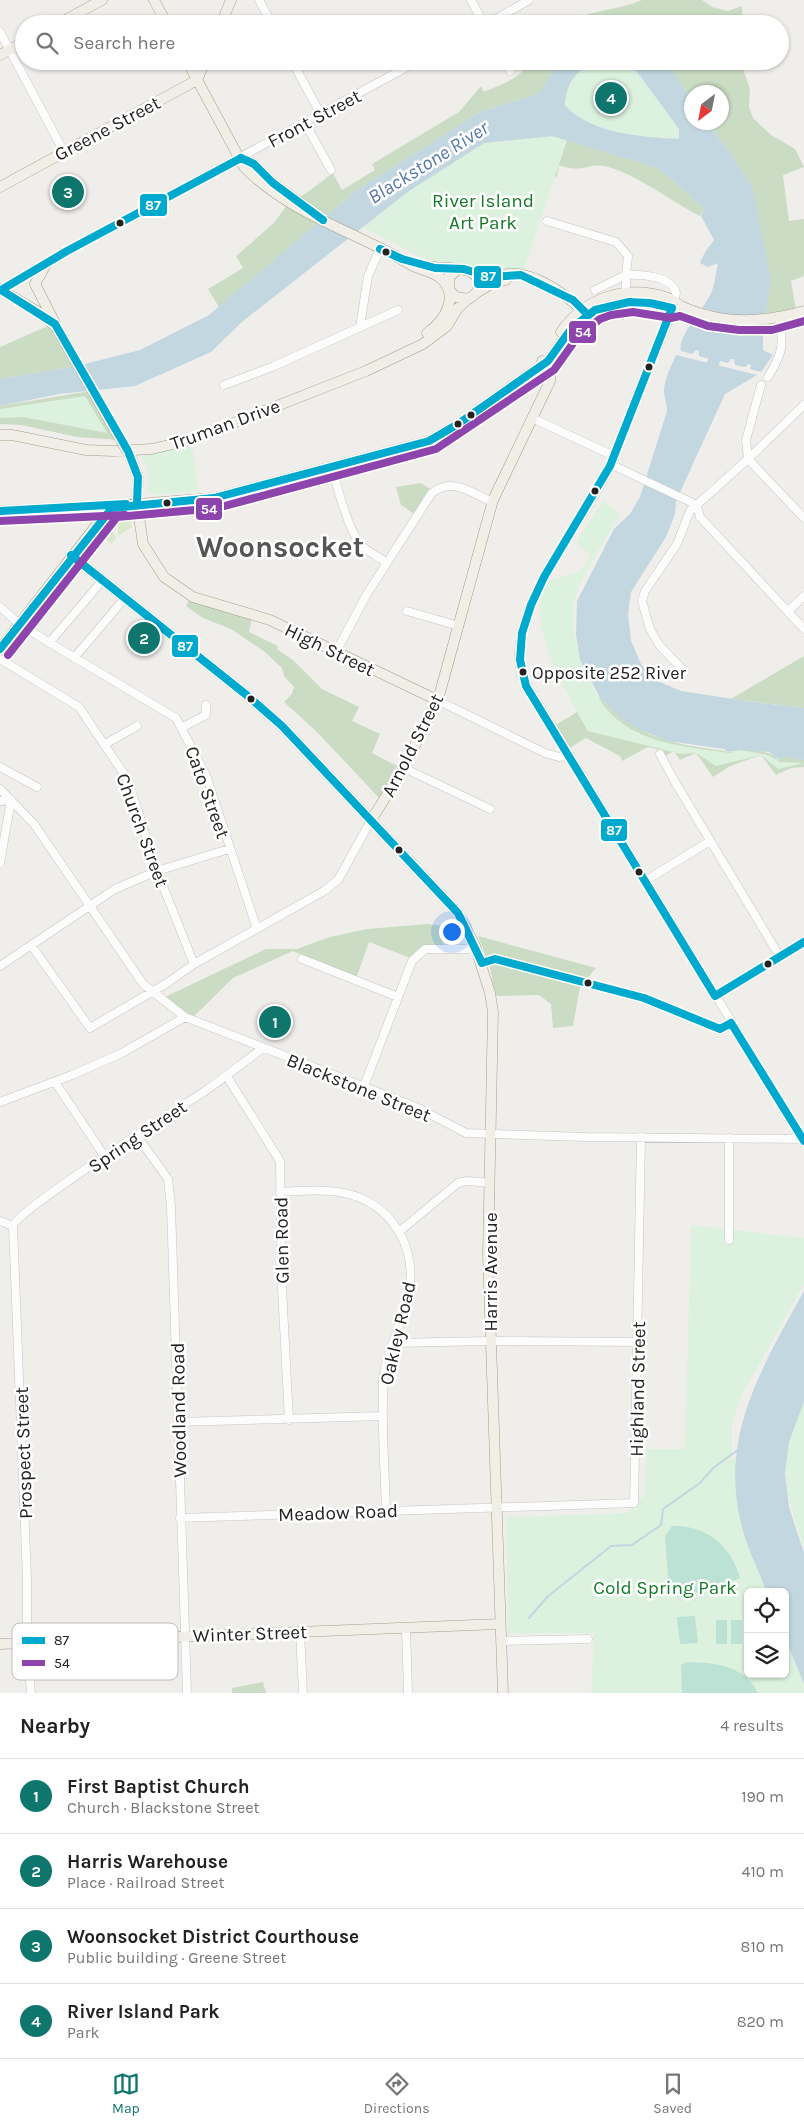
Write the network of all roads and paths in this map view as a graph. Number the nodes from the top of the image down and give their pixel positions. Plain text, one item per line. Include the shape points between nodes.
1 (102, 0) edge
2 (154, 0) edge
3 (231, 0) edge
4 (260, 0) edge
5 (471, 0) edge
6 (529, 0) edge
7 (74, 15) edge
8 (162, 15) edge
9 (225, 15) edge
10 (268, 15) edge
11 (480, 15) edge
12 (502, 15) edge
13 (0, 32) edge
14 (15, 47) edge
15 (10, 50) junction
16 (0, 56) edge
17 (15, 59) edge
18 (21, 70) edge
19 (192, 70) edge
20 (201, 70) edge
21 (297, 70) edge
22 (402, 70) edge
23 (197, 80) junction
24 (321, 115) junction
25 (305, 123) junction
26 (64, 152) junction
27 (241, 158) junction
28 (331, 170) dead end
29 (0, 187) edge
30 (547, 222) dead end
31 (380, 249) junction
32 (402, 259) junction
33 (46, 264) junction
34 (457, 270) junction
35 (475, 274) junction
36 (626, 275) junction
37 (529, 278) junction
38 (0, 290) edge
39 (449, 290) junction
40 (595, 290) dead end
41 (626, 293) junction
42 (472, 296) junction
43 (676, 305) junction
44 (398, 310) dead end
45 (804, 311) edge
46 (585, 312) junction
47 (775, 319) junction
48 (56, 326) junction
49 (360, 326) junction
50 (541, 365) junction
51 (357, 373) junction
52 (768, 377) dead end
53 (224, 385) dead end
54 (761, 385) dead end
55 (803, 407) edge
56 (532, 418) junction
57 (0, 435) edge
58 (748, 459) junction
59 (612, 460) junction
60 (332, 467) junction
61 (492, 502) junction
62 (137, 503) junction
63 (125, 504) junction
64 (697, 505) junction
65 (92, 506) junction
66 (0, 511) edge
67 (804, 518) edge
68 (99, 522) junction
69 (71, 555) junction
70 (386, 562) junction
71 (103, 580) junction
72 (804, 596) edge
73 (125, 598) junction
74 (0, 607) edge
75 (407, 611) dead end
76 (788, 611) junction
77 (18, 623) junction
78 (459, 626) junction
79 (804, 628) edge
80 (49, 643) junction
81 (0, 649) edge
82 (336, 652) junction
83 (74, 658) junction
84 (0, 659) edge
85 (685, 672) dead end
86 (437, 700) junction
87 (206, 705) dead end
88 (137, 726) dead end
89 (183, 727) junction
90 (105, 744) junction
91 (660, 754) dead end
92 (569, 756) junction
93 (0, 767) edge
94 (404, 768) junction
95 (37, 787) dead end
96 (0, 789) edge
97 (11, 800) junction
98 (0, 801) edge
99 (490, 809) dead end
100 (372, 819) junction
101 (710, 841) junction
102 (229, 849) junction
103 (0, 864) edge
104 (157, 870) junction
105 (645, 881) junction
106 (89, 906) junction
107 (257, 929) junction
108 (804, 942) edge
109 (31, 944) junction
110 (474, 944) junction
111 (780, 957) junction
112 (302, 959) dead end
113 (482, 963) junction
114 (194, 964) junction
115 (0, 966) edge
116 (152, 992) junction
117 (715, 996) junction
118 (398, 997) junction
119 (185, 1017) junction
120 (731, 1023) junction
121 (263, 1048) junction
122 (226, 1076) junction
123 (55, 1082) junction
124 (364, 1086) junction
125 (0, 1102) edge
126 (491, 1135) junction
127 (137, 1136) junction
128 (641, 1137) junction
129 (729, 1138) junction
130 (803, 1140) edge
131 (105, 1157) junction
132 (490, 1183) junction
133 (280, 1192) junction
134 (0, 1221) edge
135 (13, 1226) junction
136 (400, 1231) junction
137 (729, 1240) dead end
138 (490, 1341) junction
139 (638, 1342) junction
140 (394, 1343) junction
141 (382, 1416) junction
142 (289, 1420) junction
143 (179, 1422) junction
144 (496, 1507) junction
145 (386, 1510) junction
146 (180, 1518) junction
147 (27, 1623) edge
148 (500, 1624) junction
149 (406, 1628) junction
150 (300, 1632) junction
151 (178, 1636) edge
152 (184, 1636) junction
153 (588, 1639) dead end
154 (501, 1641) junction
155 (30, 1680) edge
156 (31, 1693) edge
157 (187, 1693) edge
158 (303, 1693) edge
159 (408, 1693) edge
160 (503, 1693) edge

1 - 7 main road
2 - 8 main road
3 - 9 main road
4 - 10 street
5 - 11 street
6 - 12 street
13 - 15 street
14 - 15 main road
15 - 16 main road
15 - 17 street
18 - 26 street
19 - 23 main road
20 - 23 main road
21 - 24 street
22 - 24 street, Front Street
23 - 26 main road, Greene Street
23 - 27 main road
24 - 25 street, Front Street
25 - 27 street, Front Street
25 - 28 street
26 - 29 main road, Greene Street
27 - 31 main road via 254,164 292,201
27 - 33 street, Front Street
30 - 36 street via 616,242 628,256
31 - 32 main road
31 - 49 street via 368,276
32 - 34 main road
32 - 39 main road via 439,277
33 - 38 street, Front Street
33 - 48 main road, High Street via 35,284
34 - 35 main road via 467,269
34 - 39 main road via 450,277
35 - 37 main road via 488,277 521,274
35 - 42 main road via 479,285
36 - 40 street
36 - 41 street
36 - 43 street via 645,275 667,282 676,290
37 - 42 main road via 493,283
37 - 46 main road via 561,294
38 - 48 main road
39 - 42 main road via 456,298
39 - 51 main road, Truman Drive via 446,314 434,328
41 - 43 main road via 649,294
41 - 46 main road via 605,297
42 - 51 main road, Truman Drive via 432,339
43 - 46 main road via 626,302
43 - 47 main road via 710,316
43 - 59 street
44 - 49 street
45 - 47 main road
46 - 50 main road
47 - 52 street via 783,346
48 - 62 main road, High Street, bridge via 130,456 138,477
49 - 53 street via 272,367
50 - 56 main road, Arnold Street via 550,372 550,381
50 - 60 main road via 436,438
51 - 57 main road, Truman Drive via 208,434 168,446 86,450
54 - 58 street via 746,440
55 - 58 street
56 - 59 street
56 - 61 main road, Arnold Street
58 - 64 street
58 - 67 street
59 - 64 street
59 - 92 street via 586,511 534,595 520,643 518,657 522,675
60 - 62 main road via 212,498
60 - 70 street via 358,540
61 - 70 street via 456,486 438,488
61 - 78 main road, Arnold Street
62 - 63 main road
62 - 82 main road, High Street via 144,549 173,584 193,597 270,620
63 - 65 main road
63 - 68 main road via 112,508
64 - 76 street via 700,517
64 - 85 street via 690,511 677,544 645,591 642,601 650,629 660,646
65 - 66 main road
65 - 68 main road via 97,511
68 - 69 main road
69 - 71 main road, Harris Avenue
69 - 77 main road
70 - 82 street
71 - 73 main road, Harris Avenue
71 - 80 street
72 - 76 street
73 - 83 street
73 - 100 main road, Harris Avenue via 250,697
74 - 77 street, Cato Street
75 - 78 street
76 - 79 street
77 - 80 street, Cato Street
77 - 81 main road
78 - 86 main road, Arnold Street
80 - 83 street, Cato Street
82 - 86 main road, High Street
83 - 89 street, Cato Street via 176,718
84 - 90 street, Church Street via 75,704
86 - 92 street, High Street via 545,753
86 - 94 main road, Arnold Street
87 - 89 street via 206,715
88 - 90 street
89 - 102 street, Cato Street via 206,775
90 - 104 street, Church Street via 128,780
91 - 101 street
92 - 105 street
93 - 95 street
94 - 99 street
94 - 100 main road, Arnold Street
96 - 97 street, Blackstone Street
97 - 98 street
97 - 103 street
97 - 106 street, Blackstone Street via 34,824
100 - 107 street, Arnold Street via 333,885
100 - 110 main road, Harris Avenue via 418,873 458,913
101 - 105 street
101 - 111 street
102 - 104 street
102 - 107 street, Cato Street
104 - 106 street via 115,889
104 - 114 street, Church Street
105 - 117 street
106 - 109 street
106 - 116 street, Blackstone Street via 136,975
107 - 114 street, Arnold Street
108 - 111 street
109 - 115 street
109 - 116 street, Arnold Street via 90,1028
110 - 113 main road, Harris Avenue
110 - 118 street via 468,949 426,949 412,961
111 - 117 street
112 - 118 street
113 - 120 street via 494,959 592,983 644,998 720,1029
113 - 126 main road, Harris Avenue via 493,1012
114 - 116 street, Arnold Street
116 - 119 street, Blackstone Street
117 - 120 street
118 - 124 street
119 - 121 street, Blackstone Street
119 - 123 street via 122,1053
120 - 130 street
121 - 122 street, Spring Street
121 - 124 street, Blackstone Street
122 - 127 street, Spring Street
122 - 133 street, Glen Road via 280,1161
123 - 125 street
123 - 131 street
124 - 126 street, Blackstone Street via 416,1107 466,1133
126 - 128 street, Blackstone Street
126 - 132 main road, Harris Avenue
127 - 131 street, Spring Street
127 - 143 street, Woodland Road via 168,1179
128 - 129 street, Blackstone Street
128 - 139 street, Highland Street
129 - 130 street, Blackstone Street
129 - 137 street
131 - 135 street, Spring Street via 41,1201
132 - 136 street via 458,1183
132 - 138 main road, Harris Avenue
133 - 136 street, Oakley Road via 345,1193 386,1213
133 - 142 street, Glen Road
134 - 135 street
135 - 147 street, Prospect Street
136 - 140 street, Oakley Road via 408,1248 411,1274
138 - 139 street
138 - 140 street
138 - 144 main road, Harris Avenue
139 - 144 street, Highland Street via 634,1503
140 - 141 street, Oakley Road via 384,1374
141 - 142 street
141 - 145 street, Oakley Road
142 - 143 street
143 - 146 street, Woodland Road
144 - 145 street, Meadow Road
144 - 148 main road, Harris Avenue
145 - 146 street, Meadow Road
146 - 152 street, Woodland Road
148 - 149 main road, Winter Street
148 - 154 main road, Harris Avenue
149 - 150 main road, Winter Street
149 - 159 street
150 - 152 main road, Winter Street
150 - 158 street
151 - 152 main road, Winter Street
152 - 157 street, Woodland Road
153 - 154 street
154 - 160 main road, Harris Avenue
155 - 156 street, Prospect Street

